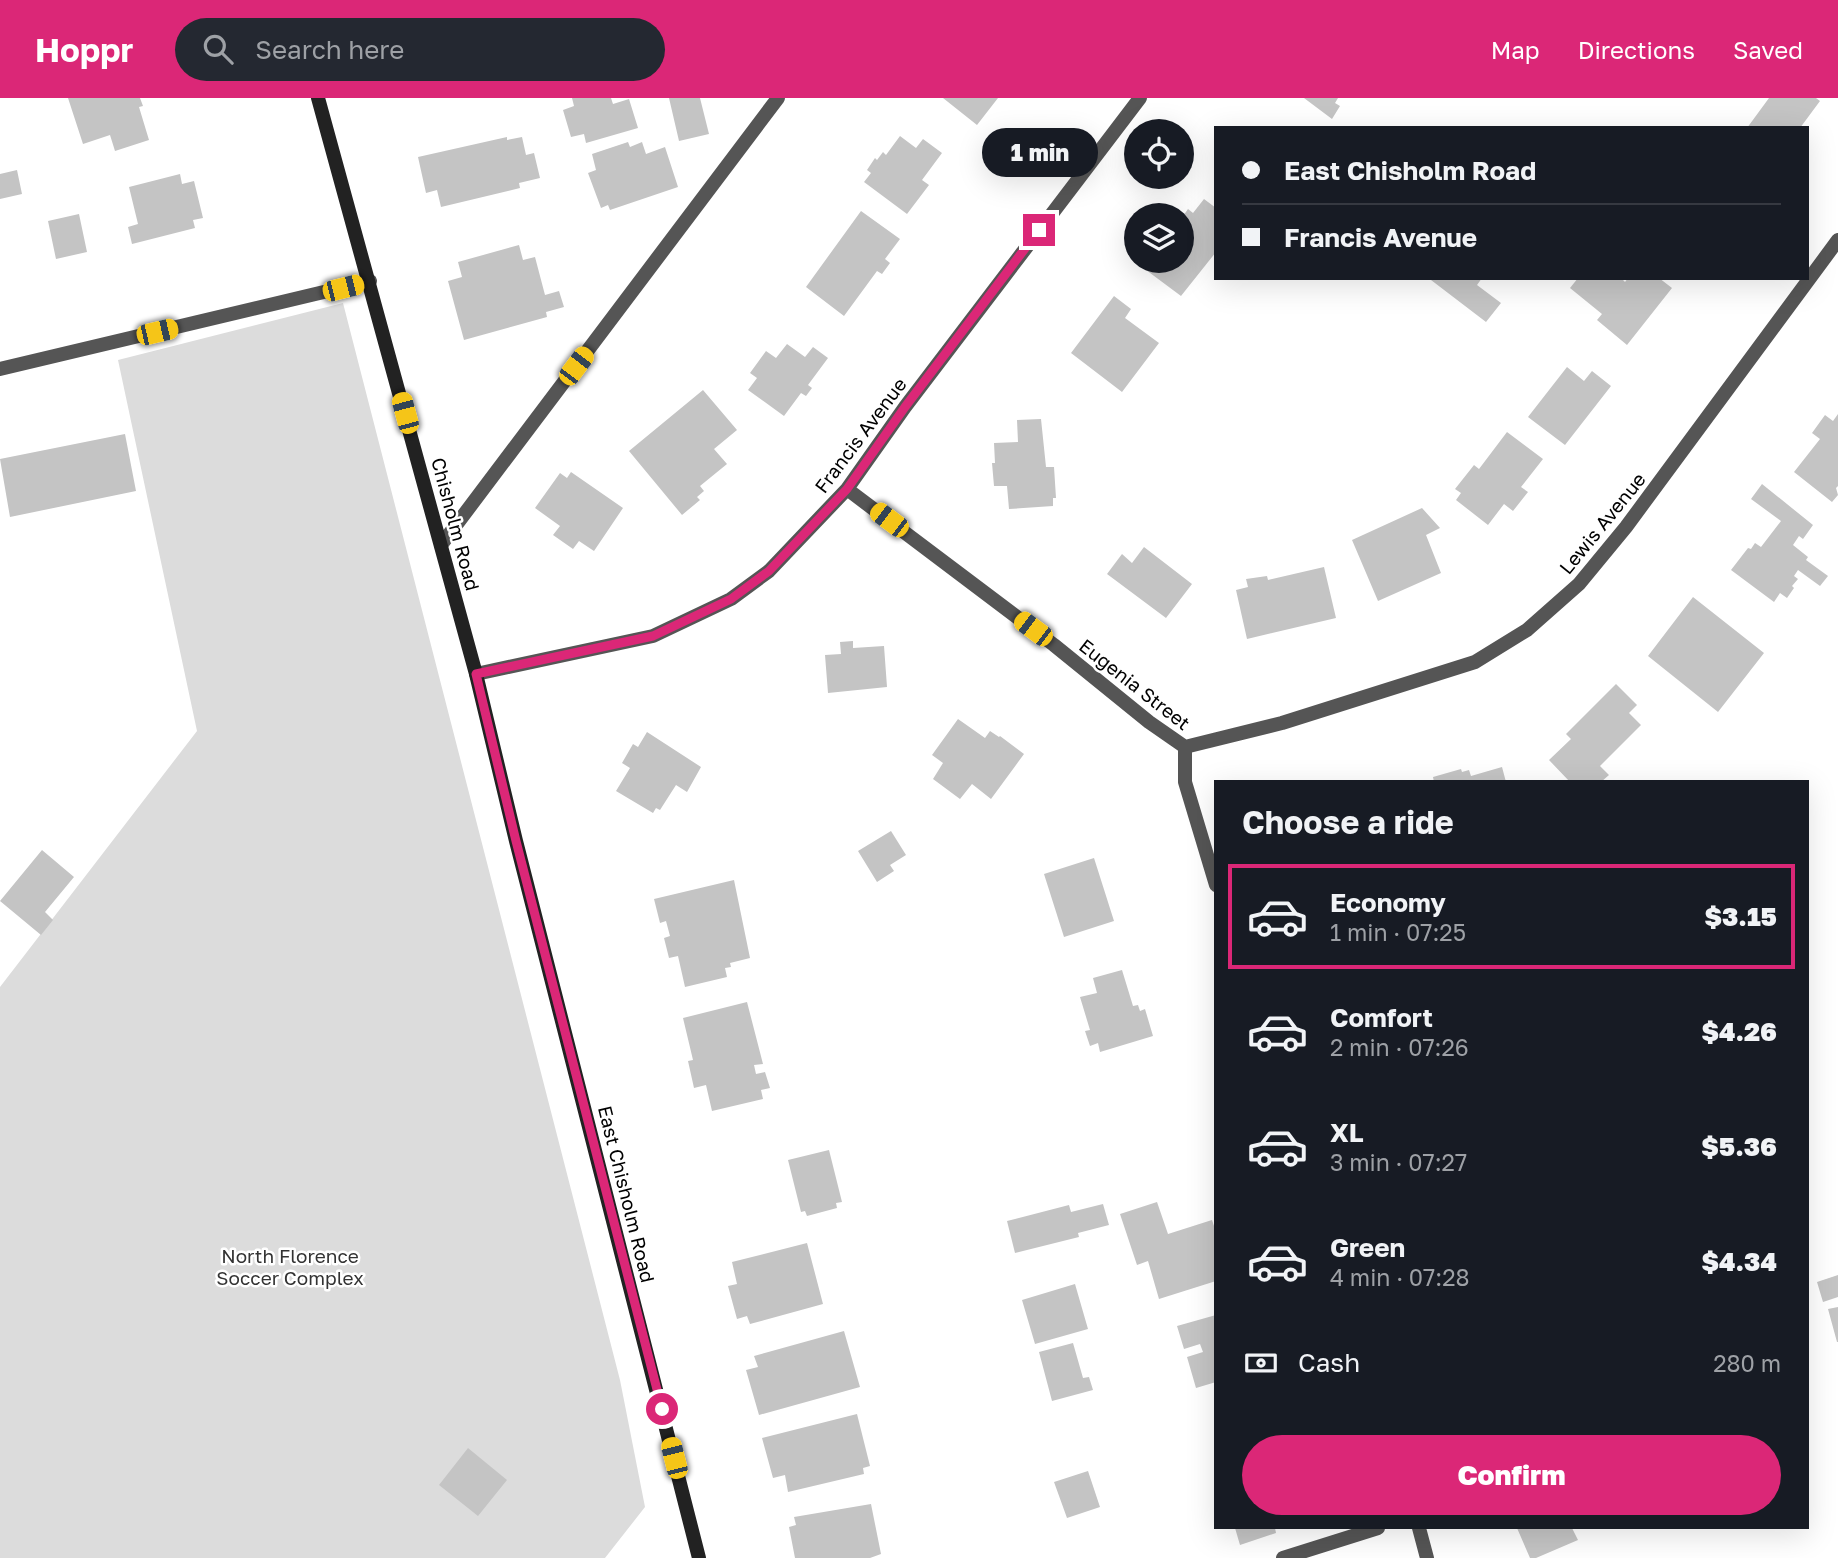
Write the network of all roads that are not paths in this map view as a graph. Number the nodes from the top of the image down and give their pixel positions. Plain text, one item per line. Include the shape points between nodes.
1 (318, 98) edge
2 (778, 98) edge
3 (1140, 98) edge
4 (1838, 240) edge
5 (1809, 279) edge
6 (1808, 280) edge
7 (370, 281) junction
8 (0, 369) edge
9 (847, 489) junction
10 (441, 545) junction
11 (476, 674) junction
12 (1185, 747) junction
13 (516, 841) joint
14 (1214, 878) edge
15 (1375, 1529) edge
16 (1419, 1529) edge
17 (699, 1558) edge
18 (1283, 1558) edge
19 (1427, 1558) edge

1 - 7 main road, Chisholm Road
2 - 10 street
3 - 9 street, Francis Avenue
4 - 5 street, Lewis Avenue
6 - 12 street, Lewis Avenue via 1626,527 1579,584 1527,630 1475,662 1282,723
7 - 8 street
7 - 10 main road, Chisholm Road
9 - 11 street, Francis Avenue via 769,571 731,599 653,636
9 - 12 street, Eugenia Street
10 - 11 main road, Chisholm Road
11 - 13 main road, Chisholm Road
12 - 14 street, Eugenia Street via 1185,782
13 - 17 main road, East Chisholm Road
15 - 18 street
16 - 19 street

